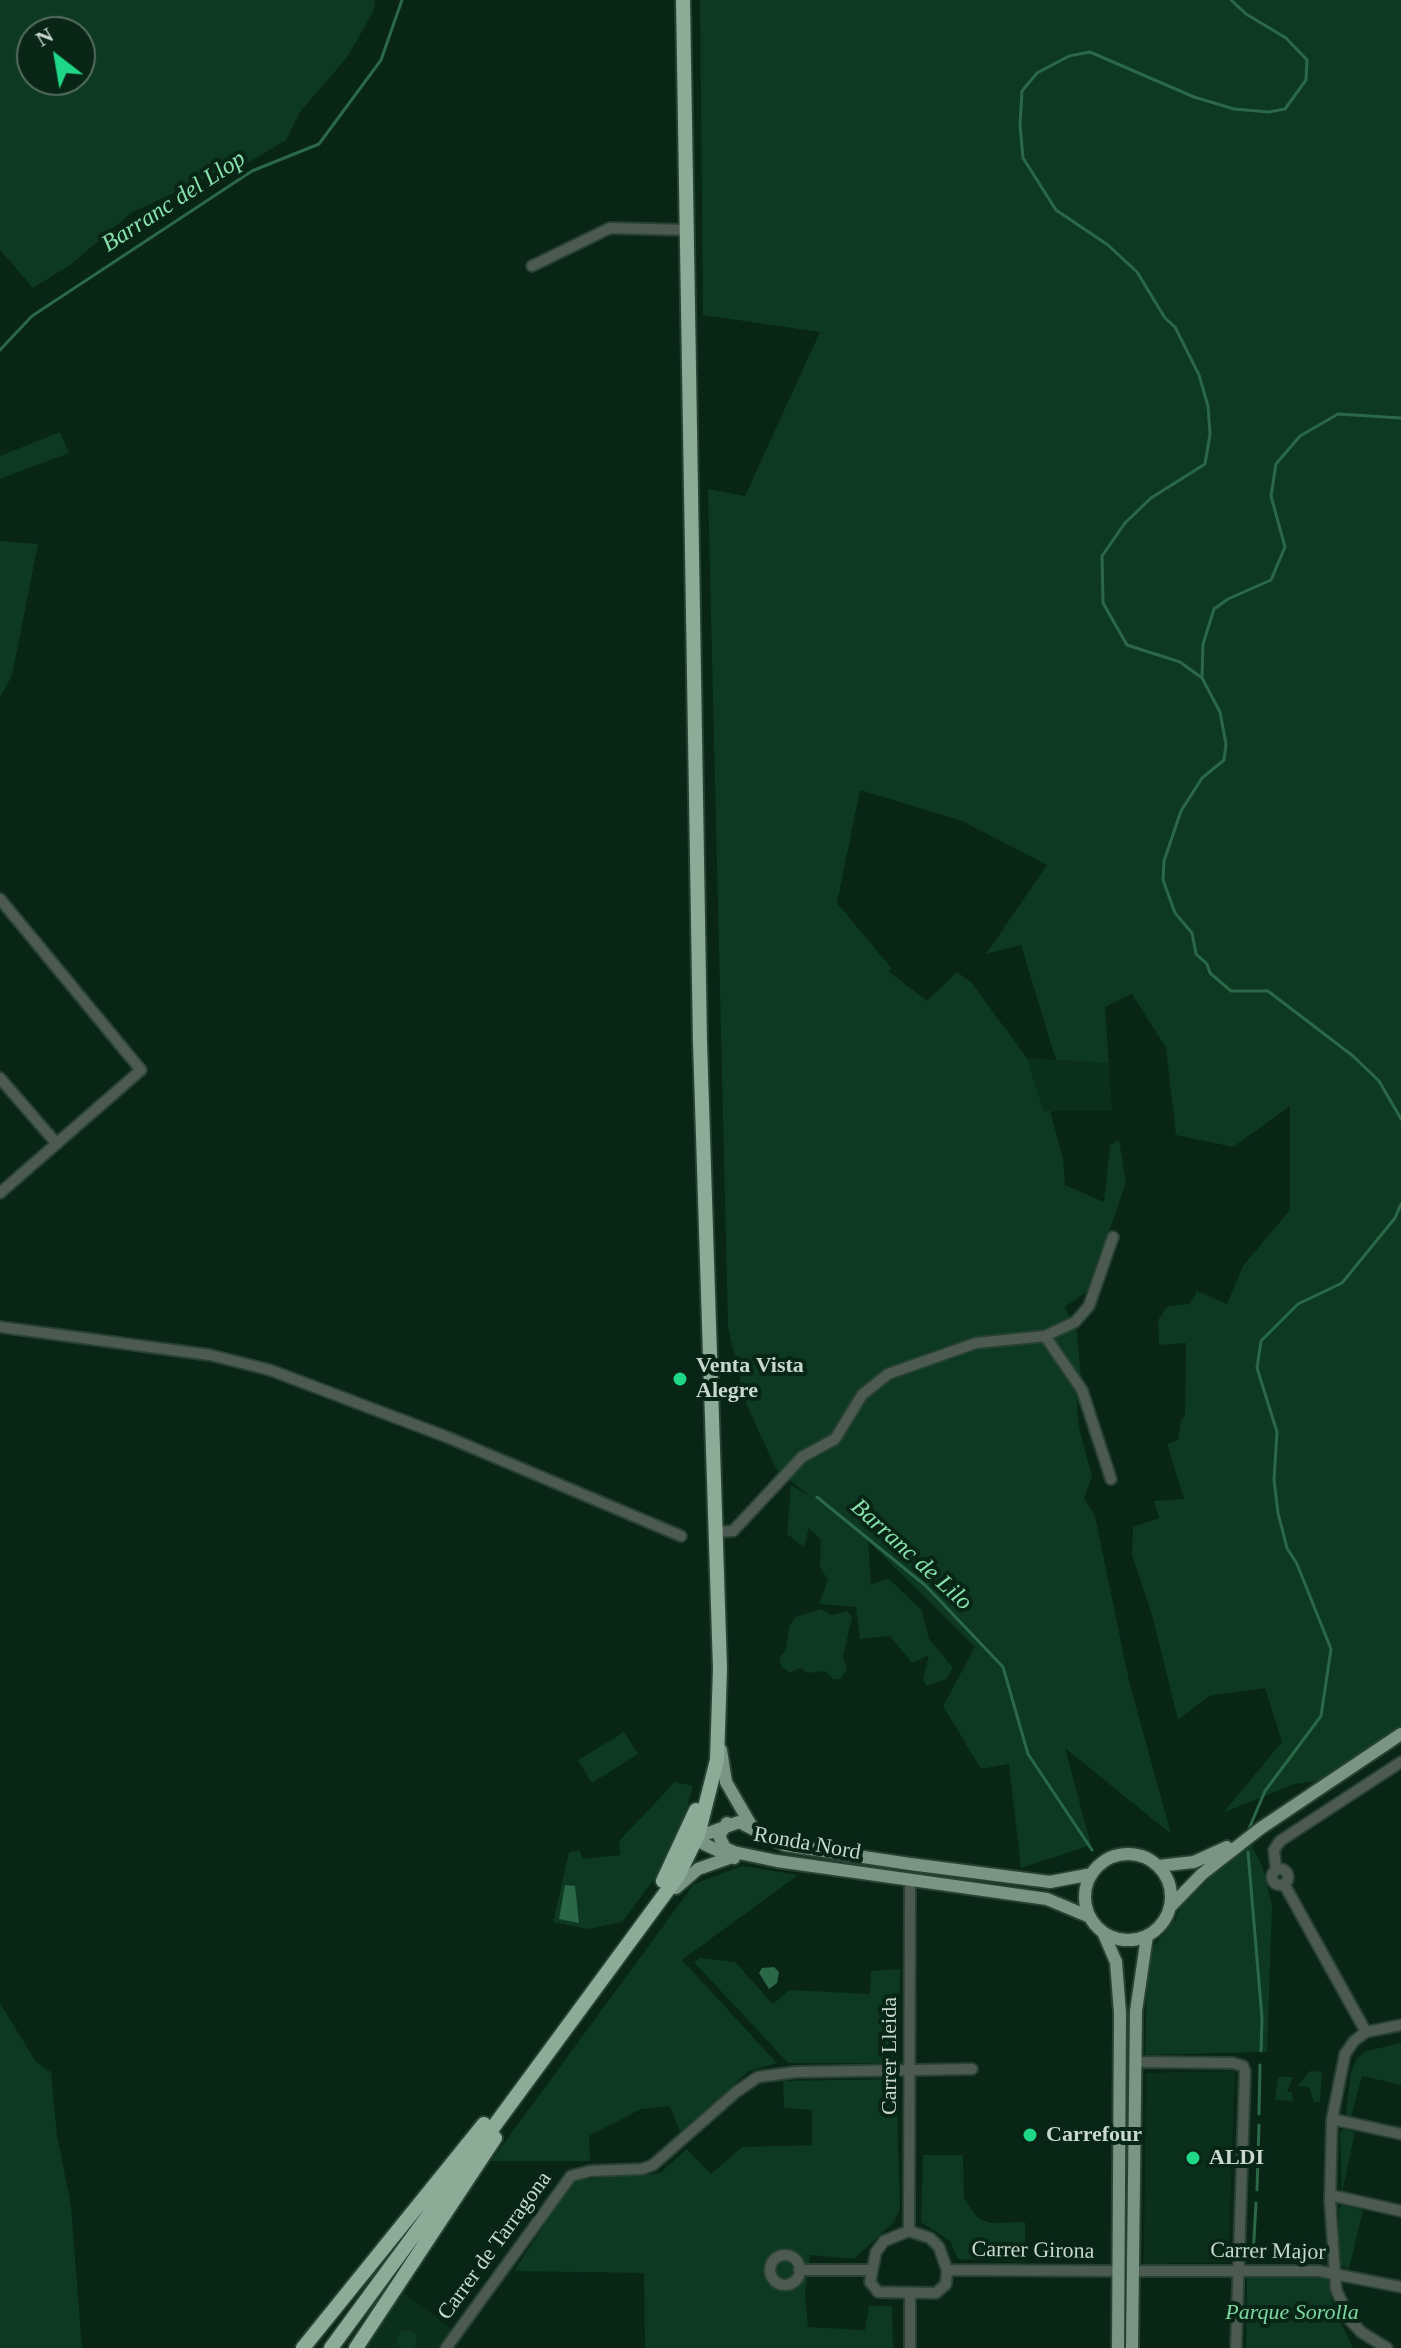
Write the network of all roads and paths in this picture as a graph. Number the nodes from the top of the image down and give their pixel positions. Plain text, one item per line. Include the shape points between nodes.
1 (683, 0) edge
2 (687, 230) junction
3 (532, 266) dead end
4 (0, 899) edge
5 (0, 1078) edge
6 (57, 1144) junction
7 (0, 1193) edge
8 (1113, 1237) dead end
9 (0, 1327) edge
10 (1045, 1336) junction
11 (1111, 1479) dead end
12 (714, 1532) junction
13 (681, 1536) dead end
14 (715, 1550) junction
15 (720, 1717) junction
16 (1401, 1734) edge
17 (1401, 1762) edge
18 (699, 1804) junction
19 (727, 1823) junction
20 (752, 1827) junction
21 (1261, 1828) junction
22 (698, 1835) junction
23 (681, 1849) junction
24 (755, 1856) junction
25 (729, 1858) junction
26 (1158, 1866) junction
27 (1092, 1874) junction
28 (910, 1881) junction
29 (1170, 1907) junction
30 (653, 1914) junction
31 (1090, 1917) junction
32 (1103, 1932) junction
33 (1147, 1936) junction
34 (1401, 2025) edge
35 (1366, 2032) junction
36 (1136, 2062) junction
37 (972, 2069) dead end
38 (910, 2071) junction
39 (536, 2074) junction
40 (520, 2081) junction
41 (1332, 2119) junction
42 (1401, 2132) edge
43 (470, 2157) junction
44 (1330, 2195) junction
45 (1401, 2211) edge
46 (909, 2231) junction
47 (799, 2270) dead end
48 (870, 2270) junction
49 (947, 2270) junction
50 (1119, 2271) junction
51 (1133, 2271) junction
52 (1238, 2271) junction
53 (1333, 2272) junction
54 (1401, 2287) edge
55 (910, 2294) junction
56 (448, 2346) edge
57 (303, 2348) edge
58 (331, 2348) edge
59 (356, 2348) edge
60 (910, 2348) edge
61 (1118, 2348) edge
62 (1132, 2348) edge
63 (1236, 2348) edge
64 (1387, 2348) edge

1 - 2 highway
2 - 3 street via 610,228
2 - 12 highway
4 - 6 street via 141,1070
5 - 6 street
6 - 7 street
8 - 10 street via 1089,1306 1075,1322
9 - 13 street via 210,1355 270,1370 447,1437
10 - 11 street via 1082,1390
10 - 12 street via 976,1343 888,1374 862,1395 835,1439 802,1457 733,1531
12 - 14 highway
14 - 15 highway
14 - 18 highway via 711,1728
15 - 20 main road via 726,1782
15 - 22 highway via 717,1760
16 - 21 main road, Ronda Nord
17 - 35 street via 1274,1850 1276,1869 1287,1873 1284,1884
18 - 22 main road
18 - 23 highway
19 - 20 main road, Ronda Nord
19 - 22 main road
19 - 24 main road, Ronda Nord via 719,1836 725,1848
20 - 27 main road, Ronda Nord via 784,1845 910,1864 1050,1882
21 - 26 main road, Ronda Nord via 1194,1862
21 - 29 main road, Ronda Nord
22 - 23 main road
22 - 25 main road
22 - 30 highway
23 - 40 highway via 634,1926
24 - 25 main road
24 - 28 main road, Ronda Nord
25 - 30 main road via 684,1878
26 - 27 main road, Ronda Nord via 1123,1854
26 - 29 main road via 1168,1881
27 - 31 main road via 1085,1895
28 - 31 main road, Ronda Nord via 1047,1899
28 - 38 street, Carrer Lleida
29 - 33 main road, Ronda Nord via 1162,1924
30 - 39 highway
31 - 32 main road, Ronda Nord
32 - 33 main road via 1126,1940
32 - 50 main road via 1116,1962 1120,2013
33 - 36 main road via 1136,2011
34 - 35 street
35 - 41 street via 1345,2054
36 - 51 main road
36 - 52 street via 1243,2066
37 - 38 street, Carrer de Tarragona
38 - 46 street, Carrer Lleida
38 - 56 street, Carrer de Tarragona via 758,2077 661,2161 642,2169 571,2176
39 - 43 highway
39 - 59 highway
40 - 43 highway
40 - 57 highway
41 - 42 street
41 - 44 street
43 - 58 highway
44 - 45 street
44 - 53 street
46 - 48 street via 884,2241
46 - 49 street via 939,2247
47 - 48 street
48 - 55 street via 870,2282 878,2292
49 - 50 street, Carrer Girona
49 - 55 street via 942,2290
50 - 61 main road
51 - 52 street, Carrer Major
51 - 62 main road
52 - 53 street, Carrer Major
52 - 63 street
53 - 54 street, Carrer Major
53 - 64 street via 1349,2319
55 - 60 street

